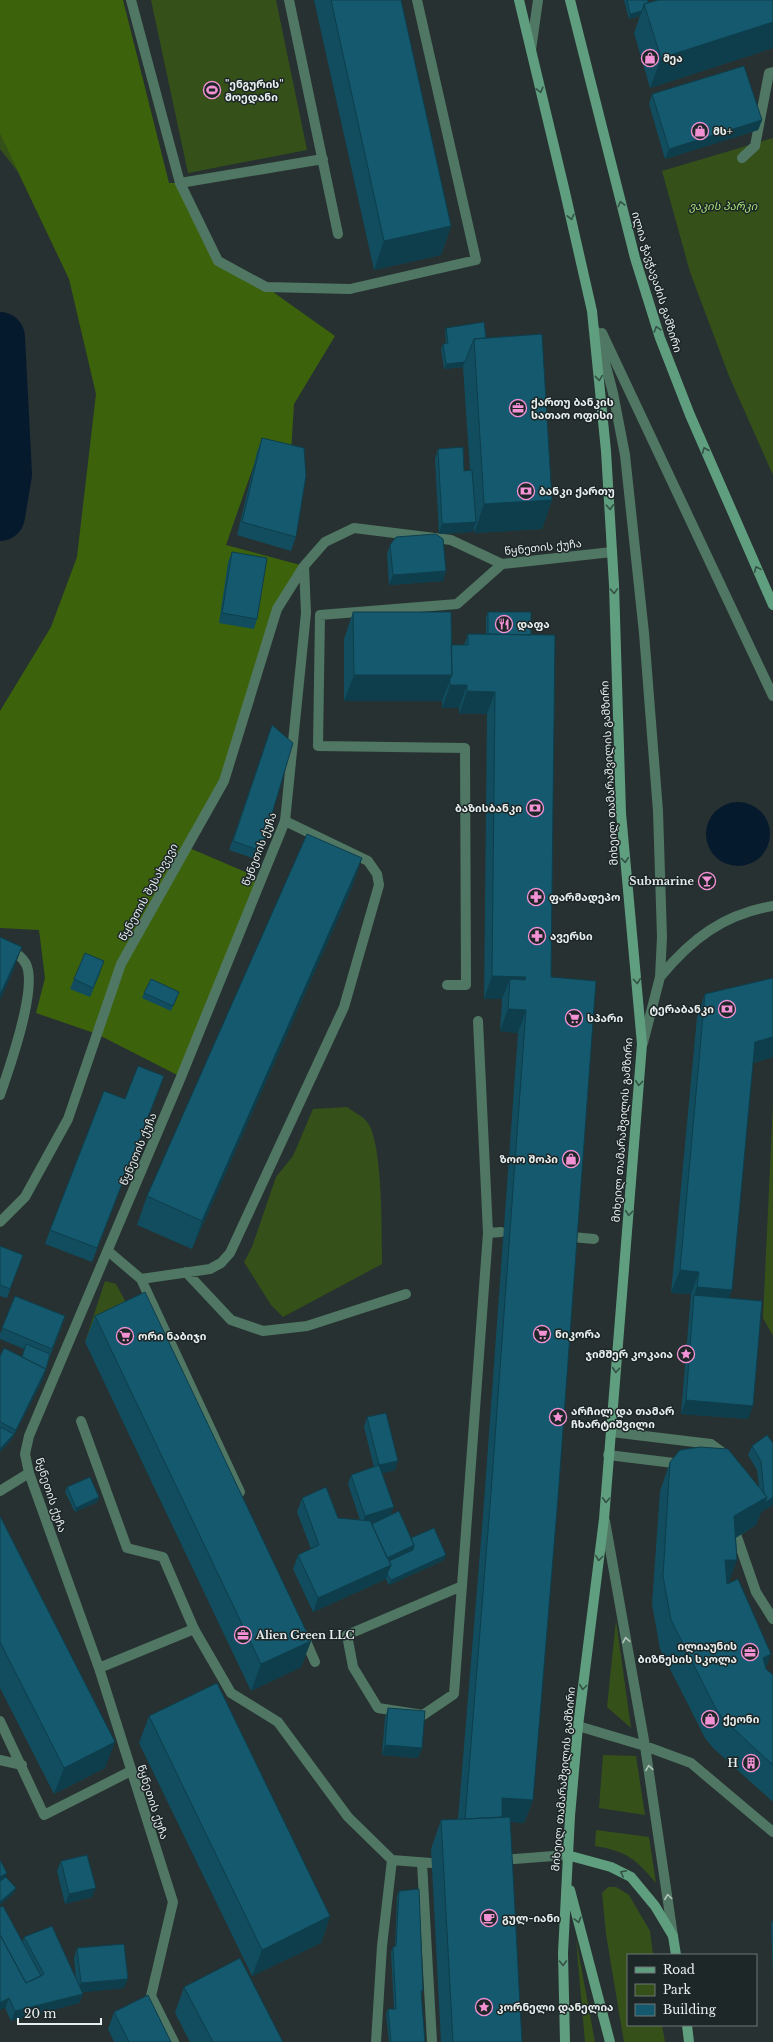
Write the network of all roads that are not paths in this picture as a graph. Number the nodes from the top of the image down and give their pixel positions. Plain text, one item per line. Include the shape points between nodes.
1 (131, 0) edge
2 (289, 0) edge
3 (417, 0) edge
4 (519, 0) edge
5 (538, 0) edge
6 (570, 0) edge
7 (531, 52) junction
8 (773, 72) edge
9 (742, 158) dead end
10 (323, 159) junction
11 (180, 183) junction
12 (338, 234) dead end
13 (592, 311) junction
14 (612, 552) junction
15 (502, 564) junction
16 (304, 566) junction
17 (773, 605) edge
18 (773, 696) edge
19 (285, 821) junction
20 (773, 906) edge
21 (0, 944) edge
22 (660, 977) junction
23 (447, 985) dead end
24 (478, 1021) dead end
25 (642, 1044) junction
26 (0, 1095) edge
27 (0, 1222) edge
28 (501, 1232) dead end
29 (488, 1233) junction
30 (572, 1237) edge
31 (594, 1239) dead end
32 (108, 1251) junction
33 (186, 1272) junction
34 (142, 1279) junction
35 (406, 1294) dead end
36 (81, 1420) dead end
37 (611, 1432) junction
38 (608, 1455) junction
39 (734, 1461) edge
40 (692, 1465) edge
41 (29, 1473) junction
42 (0, 1491) edge
43 (243, 1499) edge
44 (604, 1519) junction
45 (737, 1537) edge
46 (462, 1586) junction
47 (773, 1619) edge
48 (300, 1626) edge
49 (194, 1629) junction
50 (315, 1662) dead end
51 (99, 1668) junction
52 (0, 1721) edge
53 (578, 1726) junction
54 (646, 1746) junction
55 (0, 1760) edge
56 (22, 1766) junction
57 (131, 1771) junction
58 (773, 1832) edge
59 (567, 1855) junction
60 (392, 1860) junction
61 (500, 1860) edge
62 (568, 1882) junction
63 (673, 1936) junction
64 (676, 1954) edge
65 (687, 2026) edge
66 (174, 2042) edge
67 (376, 2042) edge
68 (432, 2042) edge
69 (565, 2042) edge
70 (610, 2042) edge
71 (689, 2042) edge

1 - 11 street
2 - 10 street
3 - 11 street via 476,260 350,288 266,287 218,261
4 - 7 main road
5 - 7 street
17 -> 6 main road, ილია ჭავჭავაძის გამზირი via 660,338 635,258
7 -> 13 main road
8 - 9 street via 769,73 756,146
10 - 11 street
10 - 12 street
13 -> 14 main road via 606,451
13 - 18 street
13 - 22 street via 613,393 625,455 642,618 658,811 662,937
14 - 15 street, წყნეთის ქუჩა
14 -> 25 main road, მიხეილ თამარაშვილის გამზირი via 621,814
15 - 16 street, წყნეთის ქუჩა via 451,540 354,528 325,542
15 - 23 street via 457,604 320,615 318,746 466,748 466,985
16 - 19 street, წყნეთის ქუჩა via 306,613
16 - 27 street, წყნეთის შესახვევი via 277,609 224,781 122,964 68,1119 25,1197
19 - 32 street, წყნეთის ქუჩა
19 - 33 street via 368,861 377,874 379,885 344,1006 230,1253 221,1263 210,1268
20 - 22 street via 742,914 714,927 688,946
21 - 26 street via 10,948 26,964 29,988 18,1038
22 - 25 street
24 - 29 street
25 -> 37 main road, მიხეილ თამარაშვილის გამზირი
28 - 29 street
29 - 46 street
30 - 31 street
32 - 34 street
32 - 41 street, წყნეთის ქუჩა via 29,1436 25,1454
33 - 34 street
33 - 35 street via 231,1320 263,1331 307,1326
34 - 43 street
36 - 49 street via 127,1548 163,1557
37 - 38 main road, მიხეილ თამარაშვილის გამზირი
37 - 39 street via 711,1444
38 - 40 street
38 -> 44 main road, მიხეილ თამარაშვილის გამზირი
41 - 42 street
41 - 51 street, წყნეთის ქუჩა
44 -> 53 main road, მიხეილ თამარაშვილის გამზირი
54 -> 44 street, მიხეილ თამარაშვილის გამზირი
45 - 47 street via 756,1592
46 - 46 street via 454,1694 423,1715 378,1708 353,1667 347,1635
48 - 50 street
49 - 51 street
49 - 60 street via 231,1693 278,1722 348,1817
51 - 57 street, წყნეთის ქუჩა
52 - 56 street
53 - 54 street
53 - 59 main road, მიხეილ თამარაშვილის გამზირი
54 - 58 street via 691,1763
63 -> 54 street, მიხეილ თამარაშვილის გამზირი
55 - 56 street
56 - 57 street via 44,1815
57 - 66 street, წყნეთის ქუჩა via 173,1902 151,1996
59 - 61 street
59 - 62 main road, მიხეილ თამარაშვილის გამზირი
63 -> 59 main road via 655,1906 631,1877 611,1867
60 - 67 street via 382,1946
60 - 68 street via 427,1863
62 -> 69 main road, მიხეილ თამარაშვილის გამზირი via 563,1953
62 -> 70 main road
63 - 64 main road
65 - 71 main road

